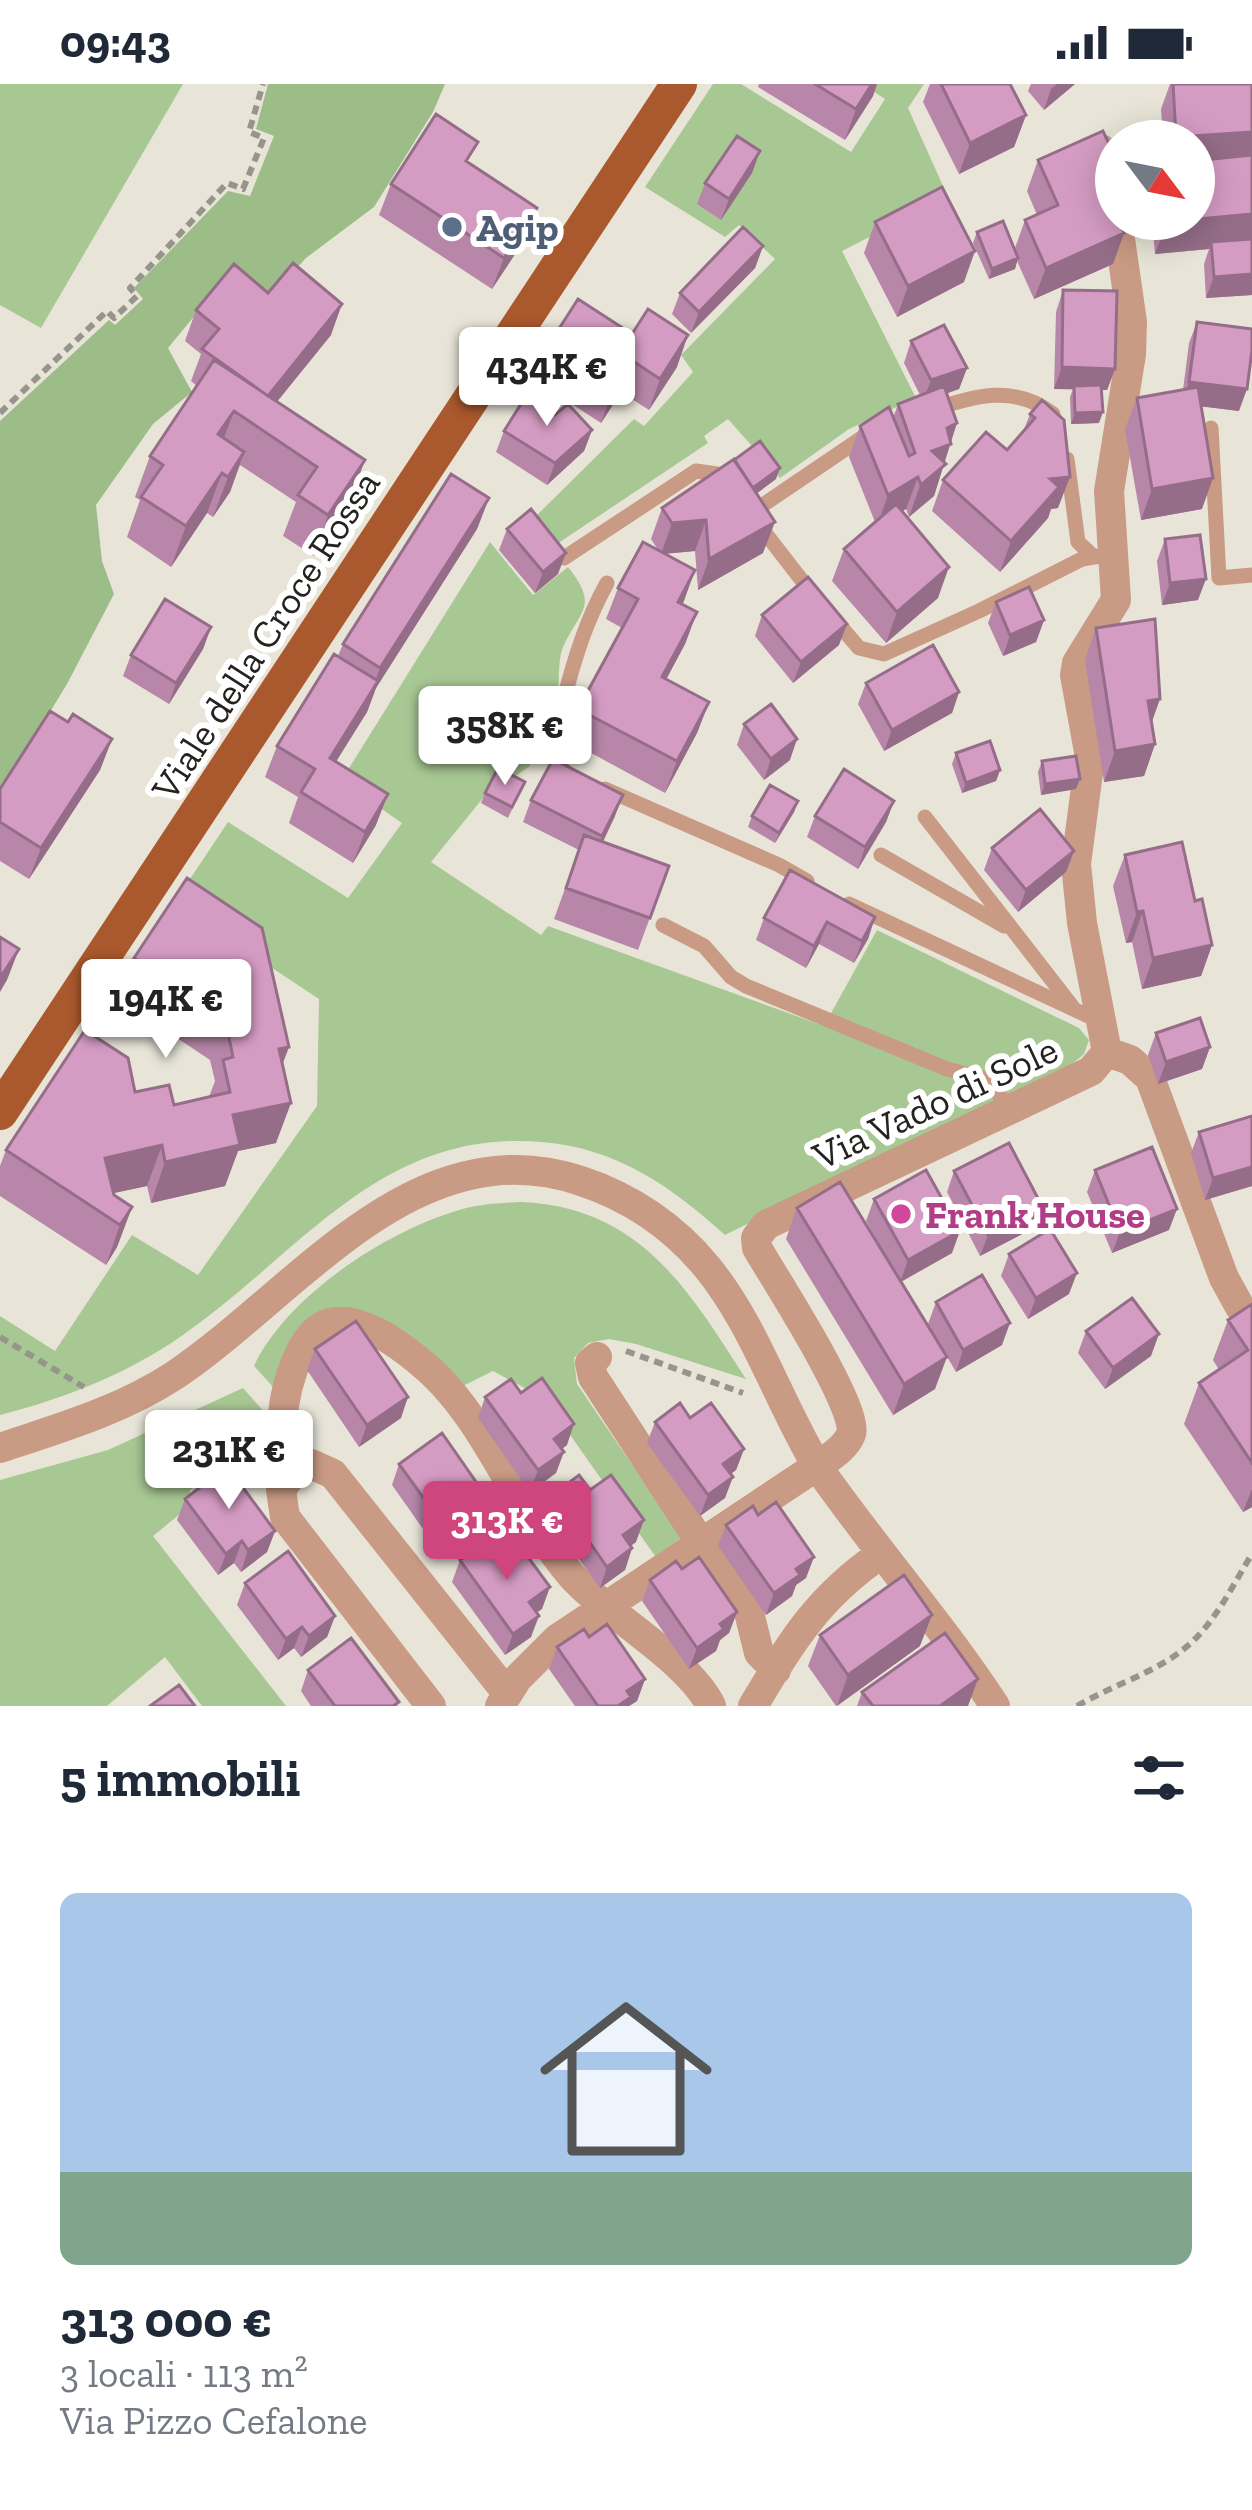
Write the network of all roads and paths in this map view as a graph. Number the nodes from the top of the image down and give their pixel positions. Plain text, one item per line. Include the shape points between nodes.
1 (263, 84) edge
2 (679, 84) edge
3 (1117, 240) edge
4 (0, 413) edge
5 (908, 417) edge
6 (886, 424) edge
7 (1211, 428) dead end
8 (751, 513) junction
9 (1103, 555) junction
10 (564, 558) edge
11 (1252, 575) edge
12 (608, 584) dead end
13 (925, 817) dead end
14 (881, 855) dead end
15 (663, 925) dead end
16 (1012, 930) junction
17 (1096, 1029) junction
18 (1007, 1111) junction
19 (0, 1112) edge
20 (1252, 1318) edge
21 (0, 1337) edge
22 (598, 1357) joint
23 (54, 1372) dead end
24 (775, 1385) junction
25 (0, 1444) edge
26 (817, 1466) junction
27 (296, 1468) junction
28 (701, 1543) junction
29 (881, 1554) junction
30 (1252, 1554) edge
31 (607, 1605) junction
32 (776, 1670) junction
33 (504, 1700) edge
34 (431, 1706) edge
35 (711, 1706) edge
36 (753, 1706) edge
37 (995, 1706) edge
38 (1077, 1706) edge

1 - 4 path via 249,132 264,138 243,189 227,183 130,288 137,296 114,318 107,311
2 - 19 main road, Viale della Croce Rossa
3 - 9 street, Via Vado di Sole via 1131,354
5 - 9 lane via 999,393 1038,404 1062,431 1078,542
6 - 8 lane
7 - 11 lane via 1219,578
8 - 9 lane via 868,653 897,649
8 - 10 lane via 717,474 697,471
9 - 17 street, Via Vado di Sole via 1116,600 1075,675 1090,757 1076,865
12 - 17 lane via 579,640 550,738 559,767 779,865
13 - 16 lane
14 - 16 lane
15 - 18 lane via 704,946 746,986 986,1079
16 - 17 lane
17 - 18 street, Via Vado di Sole via 1091,1071
17 - 20 street via 1150,1078 1224,1278
18 - 26 street, Via Vado di Sole via 758,1232 757,1248 853,1420 844,1445
21 - 23 path
22 - 24 path via 637,1354 750,1395
22 - 28 street via 589,1367 593,1377
24 - 25 street via 727,1294 672,1232 598,1186 523,1170 462,1175 376,1215 146,1393
24 - 26 street
26 - 28 street
26 - 29 street
27 - 31 street via 283,1411 303,1349 333,1322 371,1331 443,1384 567,1569
27 - 33 street via 311,1464 333,1474
27 - 34 street via 281,1490 285,1516
28 - 31 street
28 - 32 street via 747,1604 759,1653
29 - 32 street via 831,1591
29 - 37 street
30 - 38 path via 1194,1640
31 - 33 street via 542,1652
31 - 35 street
32 - 36 street

